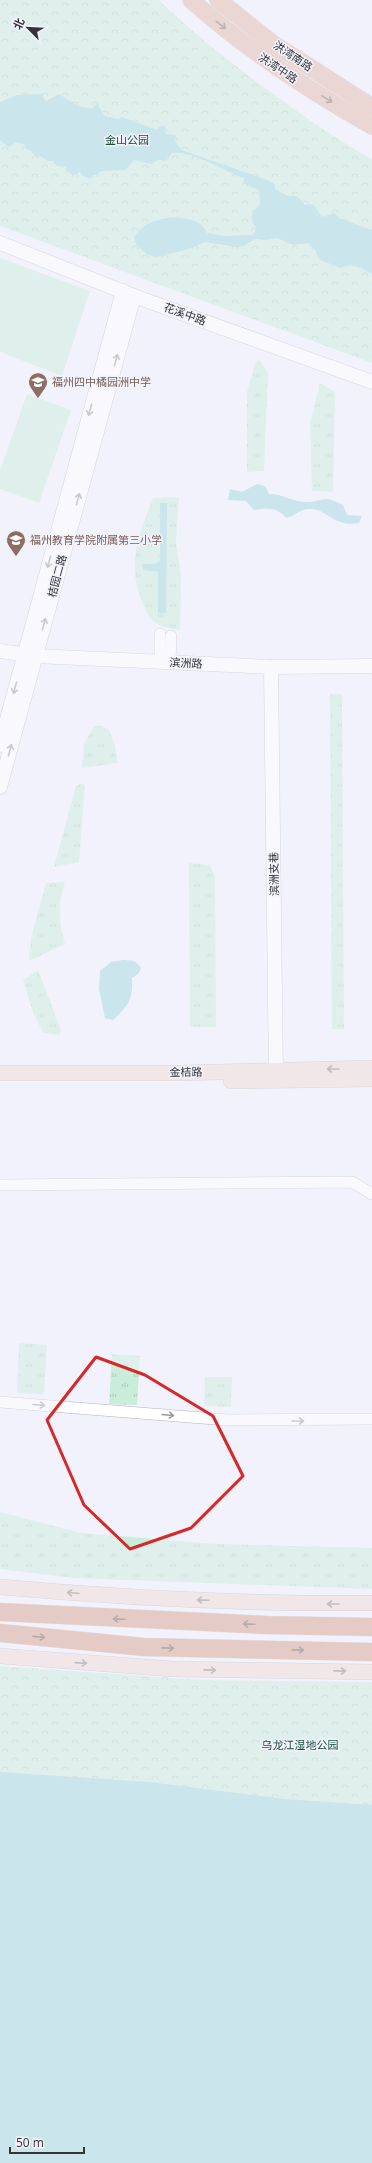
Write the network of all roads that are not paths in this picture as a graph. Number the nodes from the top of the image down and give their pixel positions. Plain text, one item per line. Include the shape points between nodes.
1 (191, 0) edge
2 (218, 0) edge
3 (372, 106) edge
4 (372, 126) edge
5 (0, 242) edge
6 (128, 293) junction
7 (372, 382) edge
8 (166, 635) dead end
9 (0, 651) edge
10 (30, 655) junction
11 (165, 662) junction
12 (372, 666) edge
13 (271, 667) junction
14 (0, 745) edge
15 (0, 788) edge
16 (372, 1068) edge
17 (0, 1073) edge
18 (276, 1075) junction
19 (372, 1079) edge
20 (0, 1083) edge
21 (0, 1185) edge
22 (372, 1194) edge
23 (0, 1402) edge
24 (372, 1419) edge
25 (0, 1587) edge
26 (372, 1604) edge
27 (0, 1612) edge
28 (372, 1627) edge
29 (0, 1633) edge
30 (372, 1652) edge
31 (0, 1656) edge
32 (372, 1672) edge

1 -> 4 main road, 洪湾中路 via 261,57
2 - 3 main road, 洪湾南路 via 272,43
5 - 6 street, 花溪中路
6 - 7 street, 花溪中路
6 - 10 street, 桔园二路
8 - 11 street
9 - 10 street, 滨洲路
10 - 11 street, 滨洲路
10 -> 14 street, 桔园二路
15 -> 10 street, 桔园二路
11 - 13 street, 滨洲路
12 - 13 street, 滨洲路
13 - 18 street, 滨洲支巷
16 -> 18 main road, 金桔路
17 - 18 main road, 金桔路
18 - 19 main road
18 - 20 main road
21 - 22 street via 352,1182
23 -> 24 street via 228,1420
26 -> 25 main road via 127,1598
28 -> 27 highway
29 -> 30 highway via 144,1647
31 -> 32 main road via 172,1669

